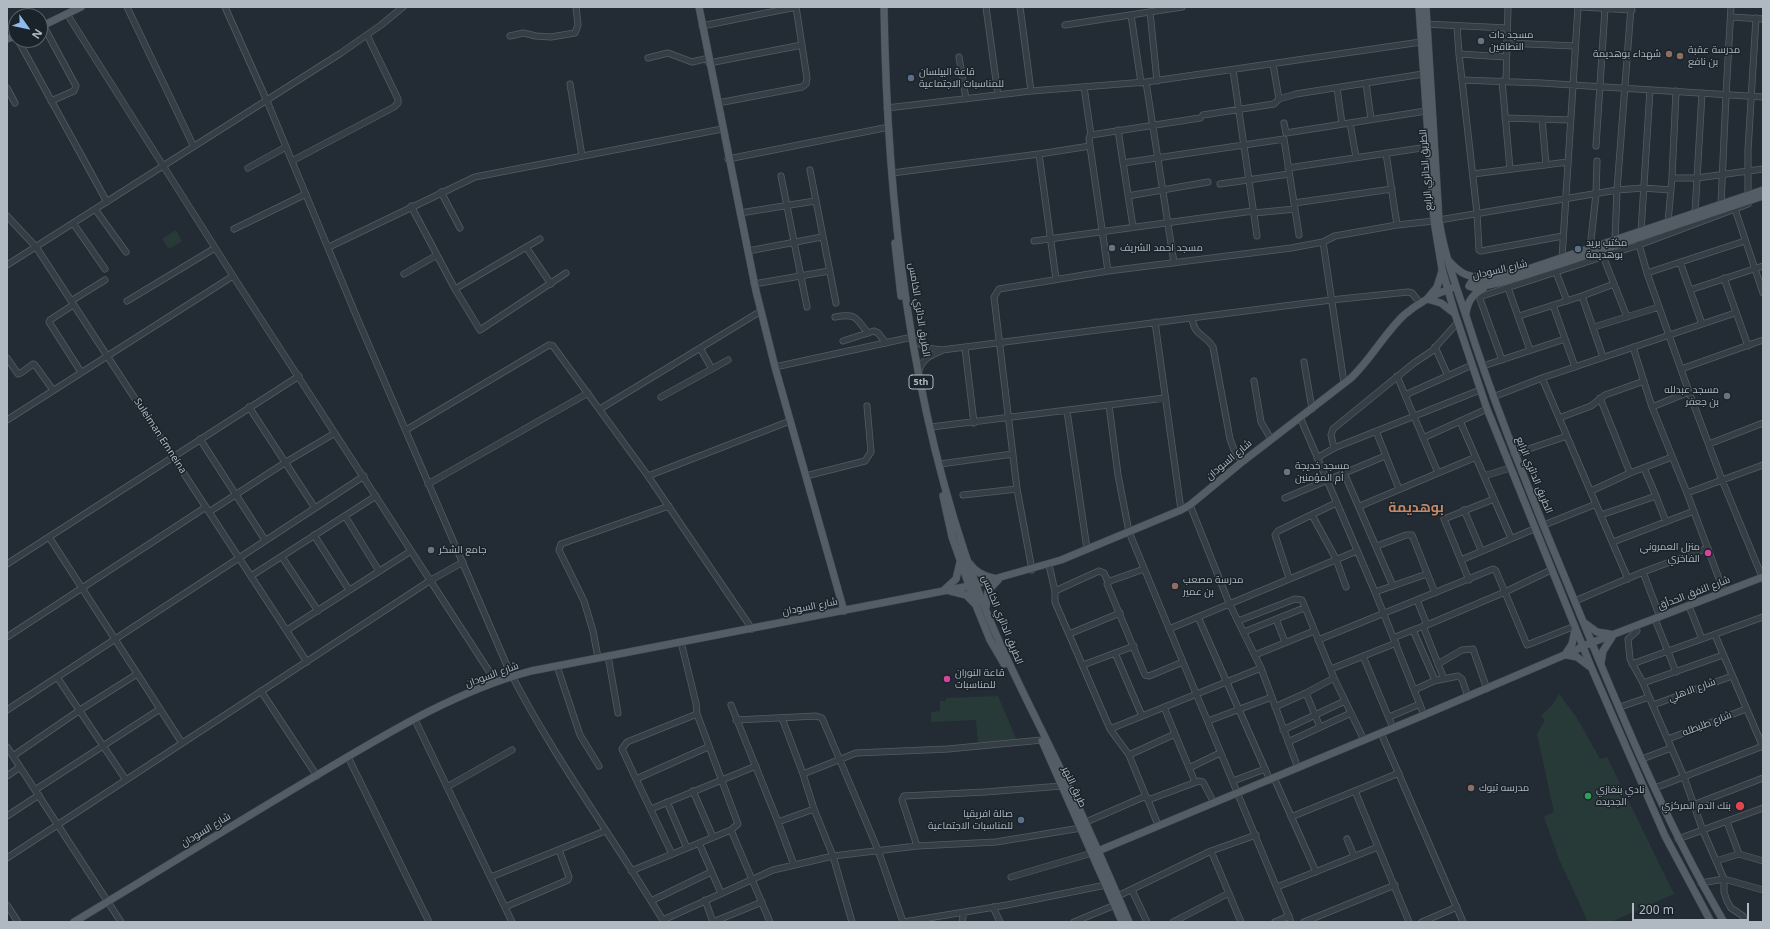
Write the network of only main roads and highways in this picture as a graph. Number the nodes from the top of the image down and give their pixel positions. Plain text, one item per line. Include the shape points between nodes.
1 (81, 7) edge
2 (699, 7) edge
3 (880, 7) edge
4 (884, 7) edge
5 (1419, 7) edge
6 (1426, 7) edge
7 (48, 23) edge
8 (1423, 24) junction
9 (891, 187) junction
10 (1763, 190) edge
11 (1763, 196) edge
12 (1436, 220) junction
13 (1638, 237) junction
14 (1447, 258) junction
15 (1442, 269) junction
16 (1489, 281) junction
17 (1452, 288) junction
18 (1427, 299) junction
19 (1455, 314) junction
20 (1466, 316) junction
21 (911, 339) junction
22 (1529, 489) junction
23 (1520, 493) junction
24 (964, 560) junction
25 (1000, 578) junction
26 (1763, 578) edge
27 (972, 585) junction
28 (943, 591) junction
29 (977, 608) junction
30 (844, 611) junction
31 (987, 612) junction
32 (1584, 622) junction
33 (1575, 627) junction
34 (1613, 636) junction
35 (1593, 644) junction
36 (1583, 647) junction
37 (1565, 655) junction
38 (1003, 663) joint
39 (1600, 663) junction
40 (1592, 669) junction
41 (1044, 739) junction
42 (1083, 825) junction
43 (1094, 841) junction
44 (1107, 846) junction
45 (1095, 852) junction
46 (1102, 860) junction
47 (74, 922) edge
48 (1122, 922) edge
49 (1129, 922) edge
50 (1711, 922) edge
51 (1724, 922) edge

1 - 7 main road
2 - 30 main road via 754,284
3 - 9 main road, الطريق الدائري الخامس / 5th via 884,128
4 - 9 main road, الطريق الدائري الخامس / 5th
5 - 8 main road, الطريق الدائري الرابع
6 - 8 main road, الطريق الدائري الرابع
8 - 12 main road, الطريق الدائري الرابع
8 - 12 main road, الطريق الدائري الرابع via 1423,74
9 - 21 main road, الطريق الدائري الخامس / 5th via 898,273
10 - 13 main road, شارع السودان via 1668,222
11 - 13 main road, شارع السودان via 1734,208
12 - 14 main road, الطريق الدائري الرابع
12 - 15 main road, الطريق الدائري الرابع
13 - 16 main road, شارع السودان via 1548,268
13 - 16 main road, شارع السودان via 1616,240
14 - 16 main road via 1466,276
14 - 17 main road, الطريق الدائري الرابع
15 - 17 main road, الطريق الدائري الرابع
15 - 18 main road via 1437,287
16 - 20 main road via 1472,297 1467,306
17 - 18 main road, شارع السودان
17 - 19 main road, الطريق الدائري الرابع
17 - 20 main road, الطريق الدائري الرابع
18 - 19 main road via 1441,303
18 - 25 main road, شارع السودان via 1398,321 1363,366 1344,384 1190,505 1049,565
19 - 23 main road, الطريق الدائري الرابع via 1480,390
20 - 22 main road, الطريق الدائري الرابع via 1493,397
21 - 24 main road, الطريق الدائري الخامس / 5th
21 - 24 main road, الطريق الدائري الخامس / 5th via 949,526
22 - 23 main road
22 - 32 main road, الطريق الدائري الرابع
23 - 33 main road, الطريق الدائري الرابع
24 - 25 main road via 984,576
24 - 27 main road, الطريق الدائري الخامس / 5th
24 - 28 main road via 956,579
25 - 27 main road, شارع السودان
25 - 31 main road via 988,591
26 - 34 main road, شارع النفق الحدأق
27 - 28 main road, شارع السودان
27 - 29 main road, الطريق الدائري الخامس / 5th
27 - 31 main road, الطريق الدائري الخامس / 5th
28 - 29 main road via 962,593 970,598
28 - 30 main road, شارع السودان
29 - 38 main road, الطريق الدائري الخامس / 5th
30 - 47 main road, شارع السودان via 557,666 496,682 458,698 348,757
31 - 41 main road, الطريق الدائري الخامس / 5th via 1005,658
32 - 34 main road via 1597,632
32 - 35 main road, الطريق الدائري الرابع
33 - 36 main road, الطريق الدائري الرابع
33 - 37 main road via 1572,644
34 - 35 main road, شارع النفق الحدأق
34 - 39 main road via 1603,651
35 - 36 main road, شارع النفق الحدأق
35 - 39 main road, الطريق الدائري الرابع
36 - 37 main road, شارع النفق الحدأق
36 - 40 main road, الطريق الدائري الرابع
37 - 40 main road via 1583,660
37 - 44 main road, شارع النفق الحدأق
38 - 41 main road, طريق النهر
39 - 51 main road, الطريق الدائري الرابع via 1678,839
40 - 50 main road, الطريق الدائري الرابع via 1665,836
41 - 42 main road, طريق النهر
41 - 42 main road, طريق النهر via 1062,786
42 - 43 main road, طريق النهر
42 - 45 main road, طريق النهر
43 - 44 main road
43 - 45 main road, طريق النهر
44 - 45 main road, شارع النفق الحدأق
44 - 46 main road
45 - 46 main road, طريق النهر
45 - 48 main road, طريق النهر
46 - 49 main road, طريق النهر

